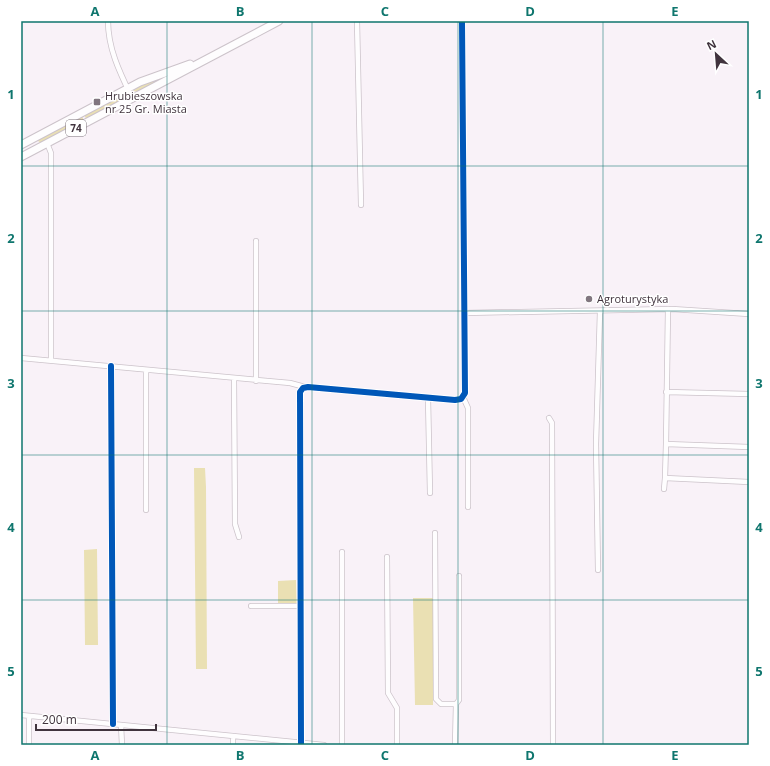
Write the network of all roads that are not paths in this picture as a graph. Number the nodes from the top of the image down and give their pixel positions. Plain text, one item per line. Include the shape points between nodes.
1 (108, 21) edge
2 (279, 21) edge
3 (357, 21) edge
4 (462, 21) edge
5 (218, 53) junction
6 (129, 88) junction
7 (134, 97) junction
8 (47, 143) junction
9 (21, 145) edge
10 (21, 157) edge
11 (361, 205) dead end
12 (256, 241) dead end
13 (668, 309) junction
14 (600, 311) junction
15 (464, 313) junction
16 (749, 314) edge
17 (21, 358) edge
18 (51, 360) junction
19 (111, 366) junction
20 (146, 370) junction
21 (234, 379) junction
22 (256, 381) junction
23 (305, 387) junction
24 (666, 392) junction
25 (749, 394) edge
26 (463, 397) junction
27 (428, 398) junction
28 (549, 418) dead end
29 (666, 444) junction
30 (749, 446) edge
31 (665, 478) junction
32 (749, 482) edge
33 (664, 489) dead end
34 (430, 493) dead end
35 (468, 507) dead end
36 (146, 510) dead end
37 (435, 533) dead end
38 (239, 537) dead end
39 (342, 552) dead end
40 (387, 557) dead end
41 (598, 570) dead end
42 (459, 576) dead end
43 (251, 606) dead end
44 (300, 606) junction
45 (456, 704) junction
46 (21, 715) edge
47 (29, 716) junction
48 (112, 724) junction
49 (122, 725) junction
50 (233, 736) junction
51 (301, 744) edge
52 (29, 745) edge
53 (122, 745) edge
54 (233, 745) edge
55 (324, 745) edge
56 (342, 745) edge
57 (397, 745) edge
58 (455, 745) edge
59 (553, 745) edge

1 - 6 street via 114,59
2 - 5 main road, 74
3 - 11 street
4 - 15 street
5 - 6 main road, 74
5 - 7 main road, 74
6 - 7 street
6 - 9 main road, 74
7 - 8 main road, 74
8 - 10 main road, 74
8 - 18 street via 51,153
12 - 22 street
13 - 14 street
13 - 16 street
13 - 24 street
14 - 15 street
14 - 41 street via 596,444
15 - 26 street
17 - 18 street
18 - 19 street
19 - 20 street
19 - 48 street
20 - 21 street
20 - 36 street
21 - 22 street
21 - 38 street via 235,524
22 - 23 street via 290,383
23 - 27 street
23 - 44 street via 298,398
24 - 25 street
24 - 29 street
26 - 27 street via 455,400
26 - 35 street via 468,408
27 - 34 street
28 - 59 street via 552,422
29 - 30 street
29 - 31 street
31 - 32 street
31 - 33 street
37 - 45 street via 436,699 441,704
39 - 56 street
40 - 57 street via 388,693 397,708
42 - 45 street via 459,700
43 - 44 street
44 - 51 street
45 - 58 street
46 - 47 street
47 - 48 street
47 - 52 street
48 - 49 street
49 - 50 street
49 - 53 street
50 - 51 street
50 - 54 street
51 - 55 street

